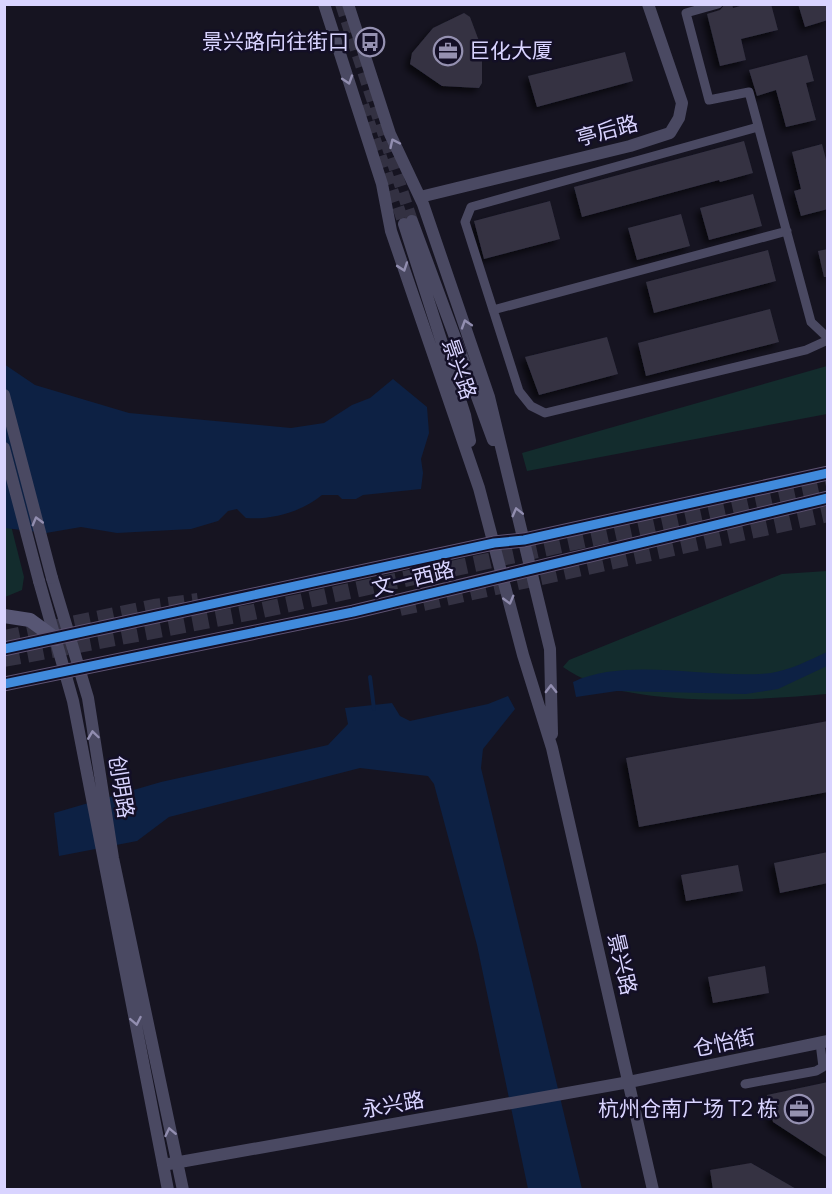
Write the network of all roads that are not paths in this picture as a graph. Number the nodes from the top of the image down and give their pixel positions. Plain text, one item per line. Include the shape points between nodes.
1 (324, 4) edge
2 (348, 4) edge
3 (648, 4) edge
4 (718, 4) edge
5 (758, 127) junction
6 (420, 197) junction
7 (787, 231) junction
8 (493, 310) junction
9 (828, 339) edge
10 (4, 395) edge
11 (4, 447) edge
12 (828, 472) edge
13 (508, 477) junction
14 (479, 488) junction
15 (827, 501) edge
16 (524, 540) junction
17 (494, 543) junction
18 (531, 569) junction
19 (502, 576) junction
20 (4, 616) edge
21 (62, 638) junction
22 (4, 650) edge
23 (72, 670) junction
24 (4, 684) edge
25 (552, 748) junction
26 (824, 1042) edge
27 (629, 1082) junction
28 (745, 1084) dead end
29 (170, 1164) junction
30 (168, 1190) edge
31 (183, 1190) edge
32 (653, 1190) edge

1 -> 14 street, 景兴路 via 382,184 391,231
6 -> 2 street, 景兴路 via 390,134
3 - 6 street, 亭后路 via 682,103 670,133
4 - 5 street via 686,12 709,100 749,92
5 - 7 street
5 - 8 street via 471,207 465,222
13 -> 6 street, 景兴路 via 489,397 456,292
7 - 8 street
7 - 9 street via 811,322
8 - 9 street via 519,391 531,406 545,413 806,350
21 -> 10 street, 创明路, bridge via 52,578
11 - 21 street, 创明路, bridge via 39,583
12 - 16 main road, 文一西路
13 - 14 street via 408,223 465,416
16 -> 13 street, 景兴路
14 - 17 street, 景兴路
15 - 18 main road, 文一西路
16 - 17 main road, 文一西路
16 - 18 street, 景兴路
17 - 19 street, 景兴路
17 - 21 main road, 文一西路
18 - 19 main road, 文一西路
25 -> 18 street, 景兴路 via 550,649
19 - 23 main road, 文一西路 via 353,612
19 -> 25 street, 景兴路
20 - 21 main road via 30,620
21 - 22 main road, 文一西路
21 - 23 street, 创明路
23 - 24 main road, 文一西路
23 - 29 street, 创明路 via 73,701 95,791
25 - 27 street, 景兴路
26 - 27 street, 仓怡街
26 - 28 street via 823,1067 816,1071
27 - 29 street, 永兴路
27 - 32 street, 景兴路
29 - 30 street, 创明路
29 - 31 street, 创明路

